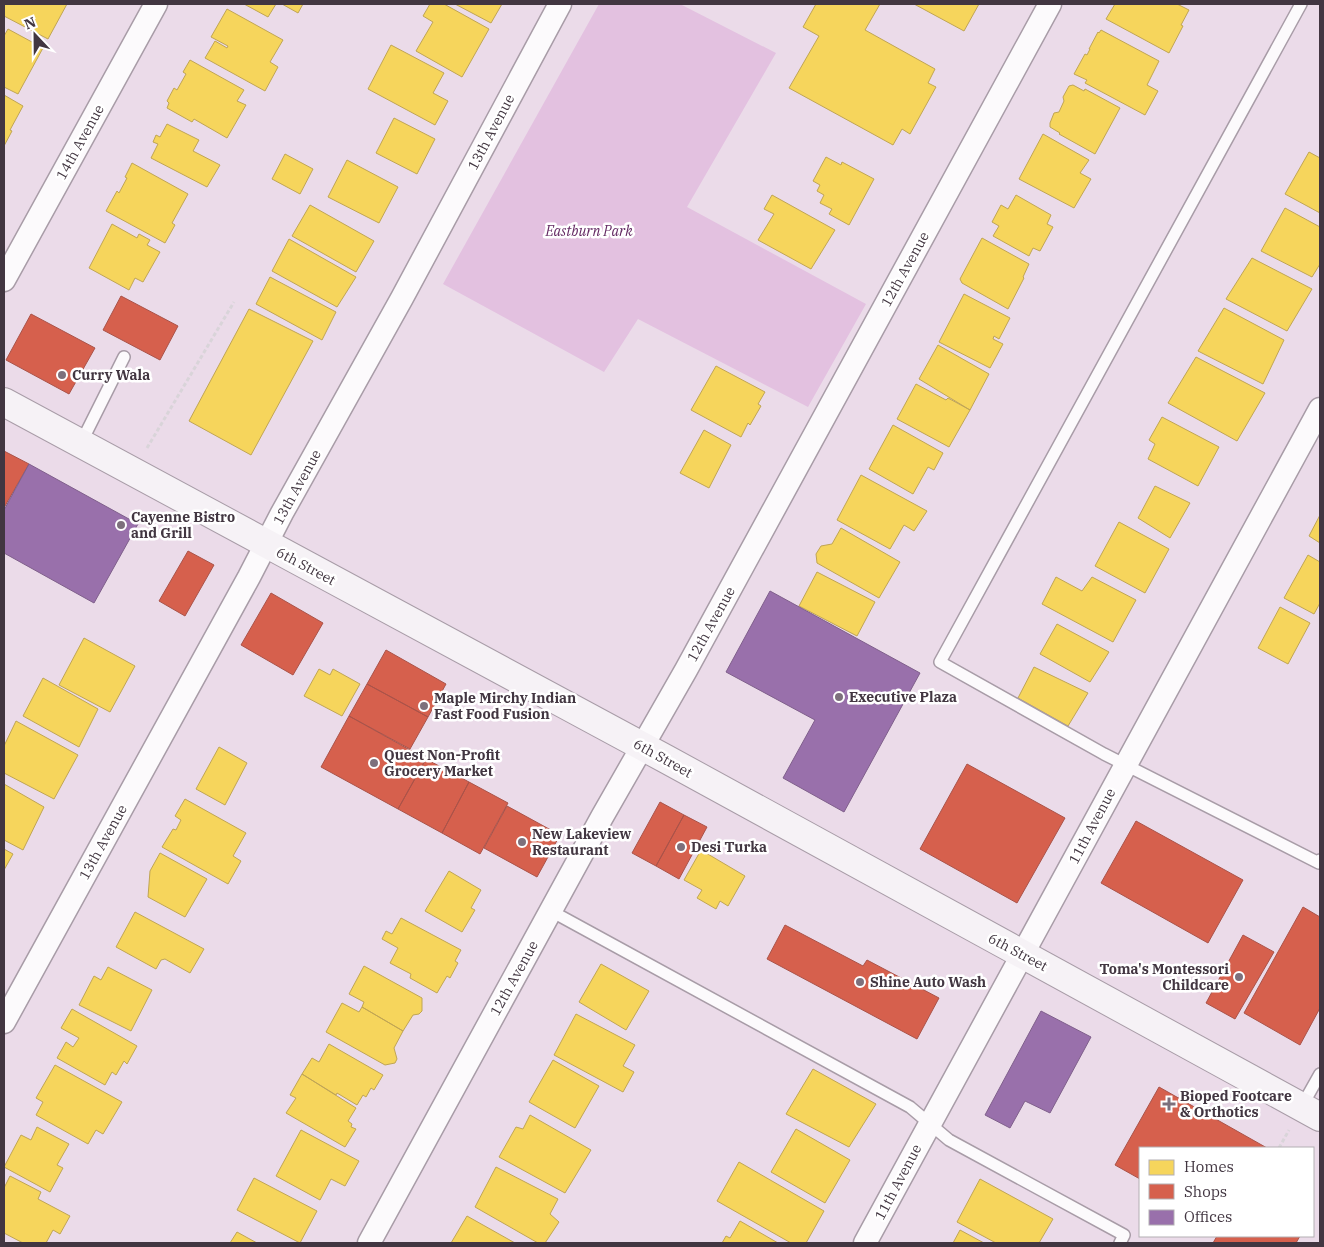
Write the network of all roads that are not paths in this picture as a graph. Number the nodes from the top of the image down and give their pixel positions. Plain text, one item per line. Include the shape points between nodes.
1 (156, 4) edge
2 (560, 4) edge
3 (1050, 4) edge
4 (1301, 4) edge
5 (4, 280) edge
6 (124, 357) dead end
7 (4, 402) edge
8 (1320, 409) edge
9 (81, 444) junction
10 (266, 544) junction
11 (642, 748) junction
12 (1126, 764) junction
13 (1320, 860) edge
14 (551, 910) junction
15 (1023, 955) junction
16 (4, 1022) edge
17 (1320, 1074) edge
18 (1311, 1112) edge
19 (930, 1123) junction
20 (369, 1243) edge
21 (865, 1243) edge
22 (1120, 1243) edge

1 - 5 street, 14th Avenue
2 - 10 street, 13th Avenue
3 - 11 street, 12th Avenue
4 - 12 lane via 940,662
6 - 9 lane
7 - 9 street, 6th Street
8 - 12 street, 11th Avenue
9 - 10 street, 6th Street
10 - 11 street, 6th Street
10 - 16 street, 13th Avenue
11 - 14 street, 12th Avenue
11 - 15 street, 6th Street
12 - 13 lane via 1319,863
12 - 15 street, 11th Avenue
14 - 19 lane via 910,1107
14 - 20 street, 12th Avenue
15 - 18 street, 6th Street
15 - 19 street, 11th Avenue
17 - 18 lane
19 - 21 street, 11th Avenue
19 - 22 lane via 949,1140 1124,1235

